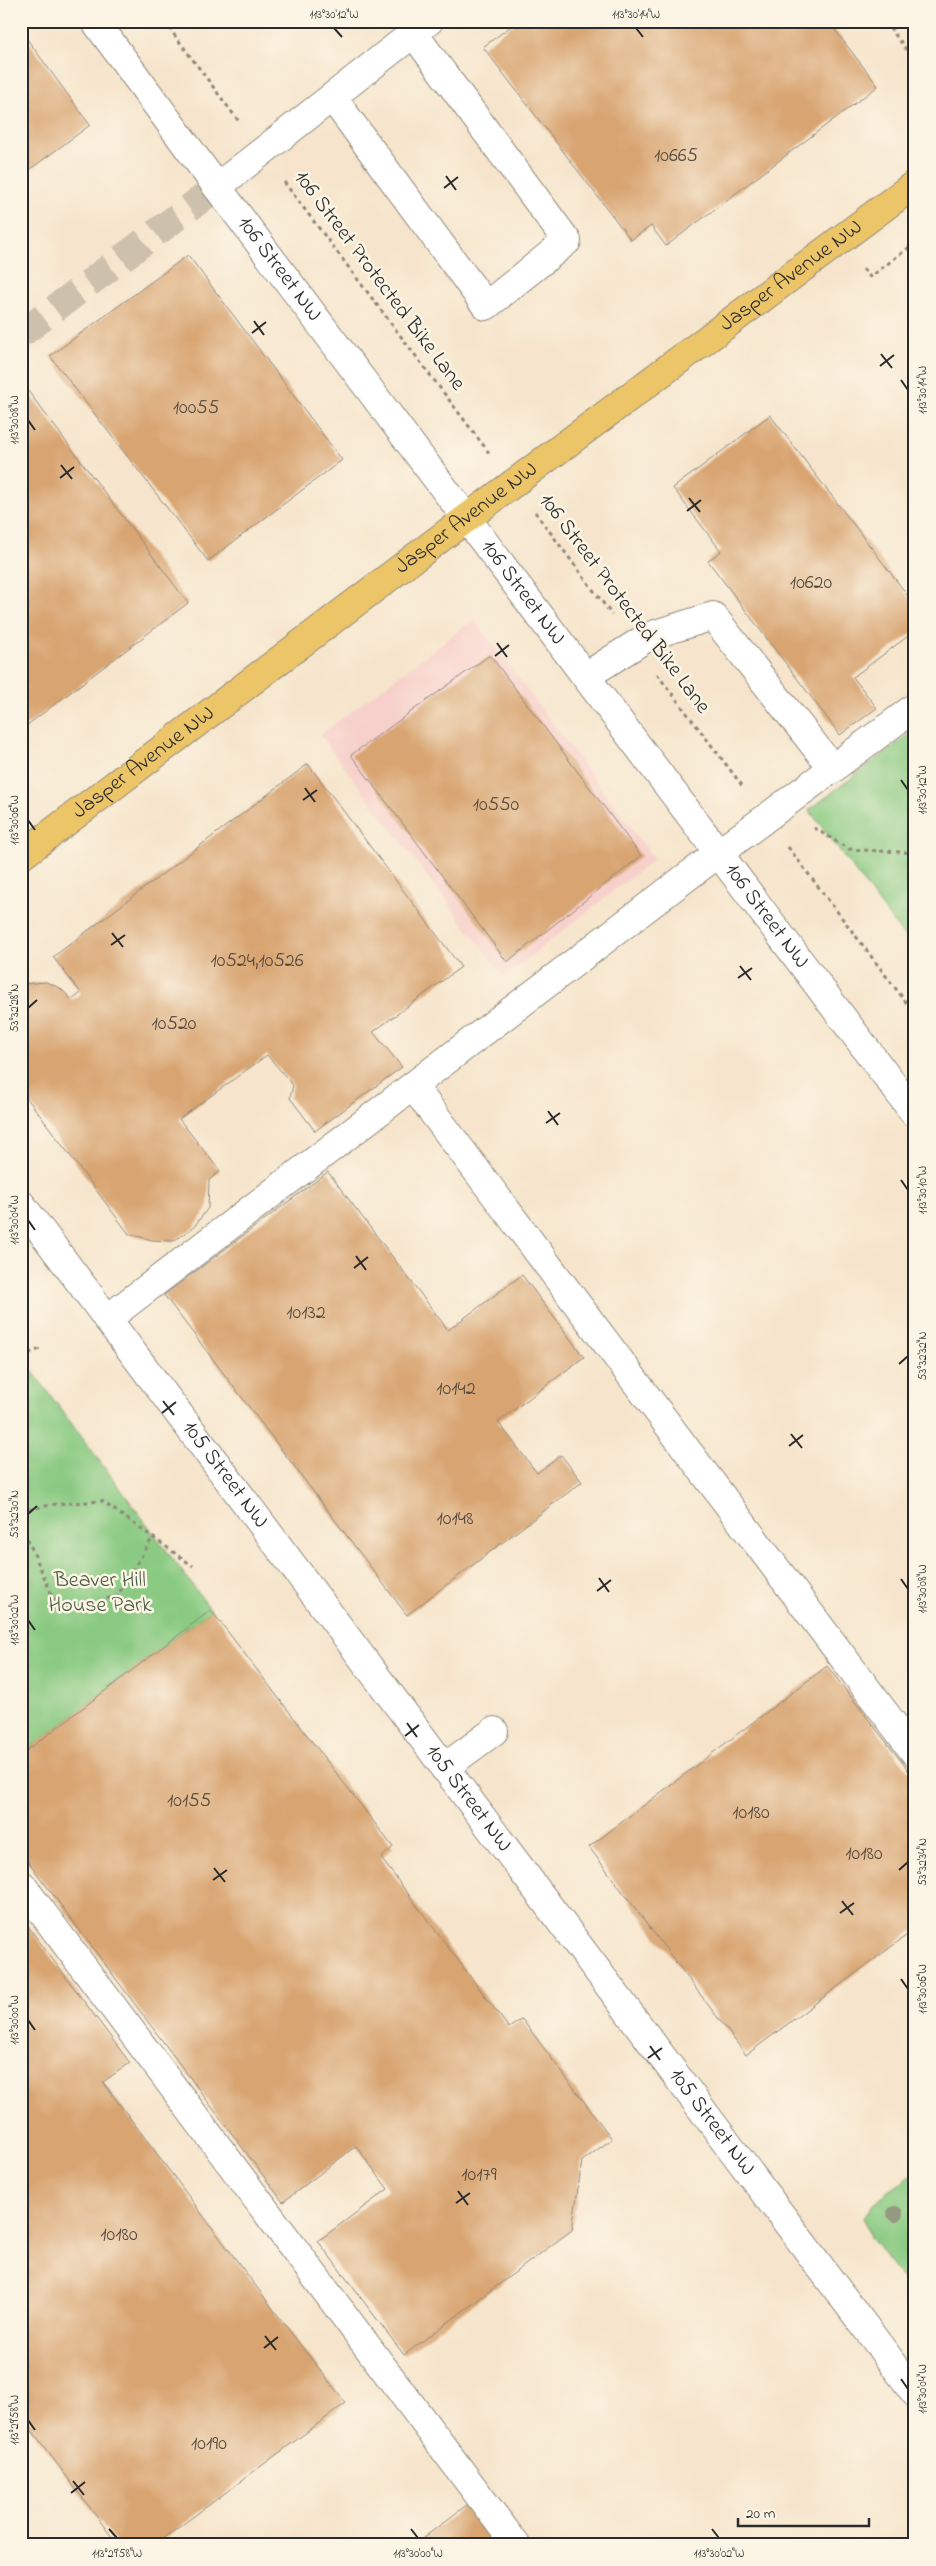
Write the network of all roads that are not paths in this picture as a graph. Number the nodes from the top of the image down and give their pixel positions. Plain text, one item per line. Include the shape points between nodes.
1 (95, 21) edge
2 (421, 28) edge
3 (332, 97) junction
4 (915, 184) edge
5 (217, 187) junction
6 (467, 518) junction
7 (586, 676) junction
8 (915, 707) edge
9 (833, 768) junction
10 (720, 852) junction
11 (21, 856) edge
12 (413, 1086) junction
13 (915, 1114) edge
14 (21, 1204) edge
15 (107, 1319) junction
16 (494, 1731) dead end
17 (915, 1753) edge
18 (444, 1768) junction
19 (21, 1884) edge
20 (915, 2393) edge
21 (516, 2545) edge

1 - 5 street, 106 Street NW
2 - 3 street
2 - 3 street via 567,241 486,306
3 - 5 street
4 - 6 main road, Jasper Avenue NW
5 - 6 street, 106 Street NW
6 - 7 street, 106 Street NW
6 - 11 main road, Jasper Avenue NW
7 - 9 street via 649,636 713,616
7 - 10 street, 106 Street NW
8 - 9 street
9 - 10 street
10 - 12 street
10 - 13 street, 106 Street NW
12 - 15 street
12 - 17 street
14 - 15 street, 105 Street NW
15 - 18 street, 105 Street NW
16 - 18 street
18 - 20 street, 105 Street NW
19 - 21 street

